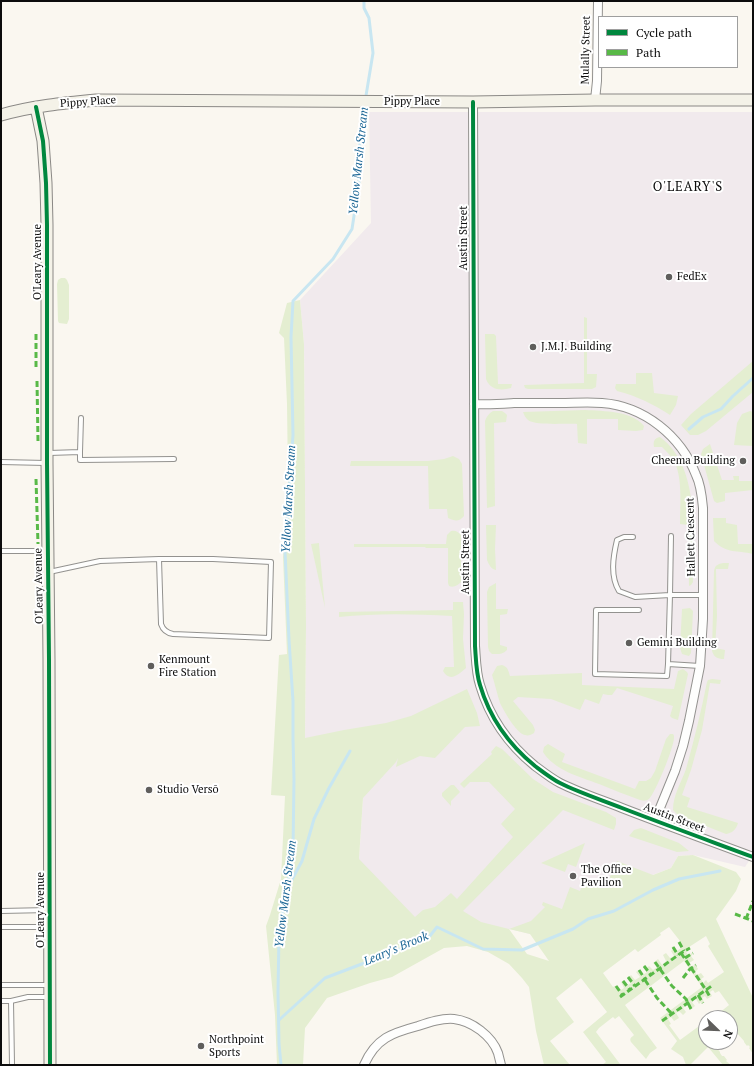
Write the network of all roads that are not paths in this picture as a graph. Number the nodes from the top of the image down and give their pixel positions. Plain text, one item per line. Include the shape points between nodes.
1 (598, 1) edge
2 (596, 100) junction
3 (753, 100) edge
4 (473, 102) junction
5 (36, 107) junction
6 (1, 115) edge
7 (474, 404) junction
8 (81, 418) dead end
9 (80, 452) junction
10 (47, 458) junction
11 (174, 459) dead end
12 (1, 462) edge
13 (671, 536) dead end
14 (633, 537) dead end
15 (1, 551) edge
16 (47, 551) junction
17 (159, 559) junction
18 (48, 572) junction
19 (670, 595) junction
20 (704, 595) junction
21 (639, 610) dead end
22 (668, 664) junction
23 (700, 666) junction
24 (655, 820) junction
25 (753, 857) edge
26 (50, 910) junction
27 (1, 911) edge
28 (1, 927) edge
29 (50, 927) junction
30 (1, 985) edge
31 (50, 985) junction
32 (50, 997) junction
33 (11, 1001) junction
34 (1, 1002) edge
35 (12, 1065) edge
36 (50, 1065) edge
37 (364, 1065) edge
38 (501, 1065) edge

1 - 2 street, Mulally Street
2 - 3 street, Pippy Place
2 - 4 street, Pippy Place
4 - 5 street, Pippy Place via 96,100
4 - 7 street, Austin Street
5 - 6 street, Pippy Place
5 - 10 street, O'Leary Avenue via 43,141 46,183
7 - 20 street, Hallett Crescent via 604,403 645,416 664,429 689,459 701,492
7 - 24 street, Austin Street via 475,646 480,684 486,701 501,731 524,757 541,771 559,783
8 - 9 lane
9 - 10 lane
9 - 11 lane via 80,460
10 - 12 lane
10 - 16 street, O'Leary Avenue
13 - 19 lane
14 - 19 lane via 617,540 614,574 619,591 635,596
15 - 16 lane
16 - 18 street, O'Leary Avenue
17 - 17 lane via 271,562 269,638 168,633 161,624
17 - 18 lane via 100,561
18 - 26 street, O'Leary Avenue
19 - 20 lane
19 - 22 lane
20 - 23 street, Hallett Crescent
21 - 22 lane via 596,610 595,674 667,676
22 - 23 lane
23 - 24 street, Hallett Crescent via 683,746
24 - 25 street, Austin Street
26 - 27 lane
26 - 29 street, O'Leary Avenue
28 - 29 lane
29 - 31 street, O'Leary Avenue
30 - 31 lane
31 - 32 street, O'Leary Avenue
32 - 33 lane via 28,997
32 - 36 street, O'Leary Avenue
33 - 34 lane
33 - 35 lane
37 - 38 street via 370,1052 381,1040 396,1032 440,1020 455,1019 480,1030 498,1053

